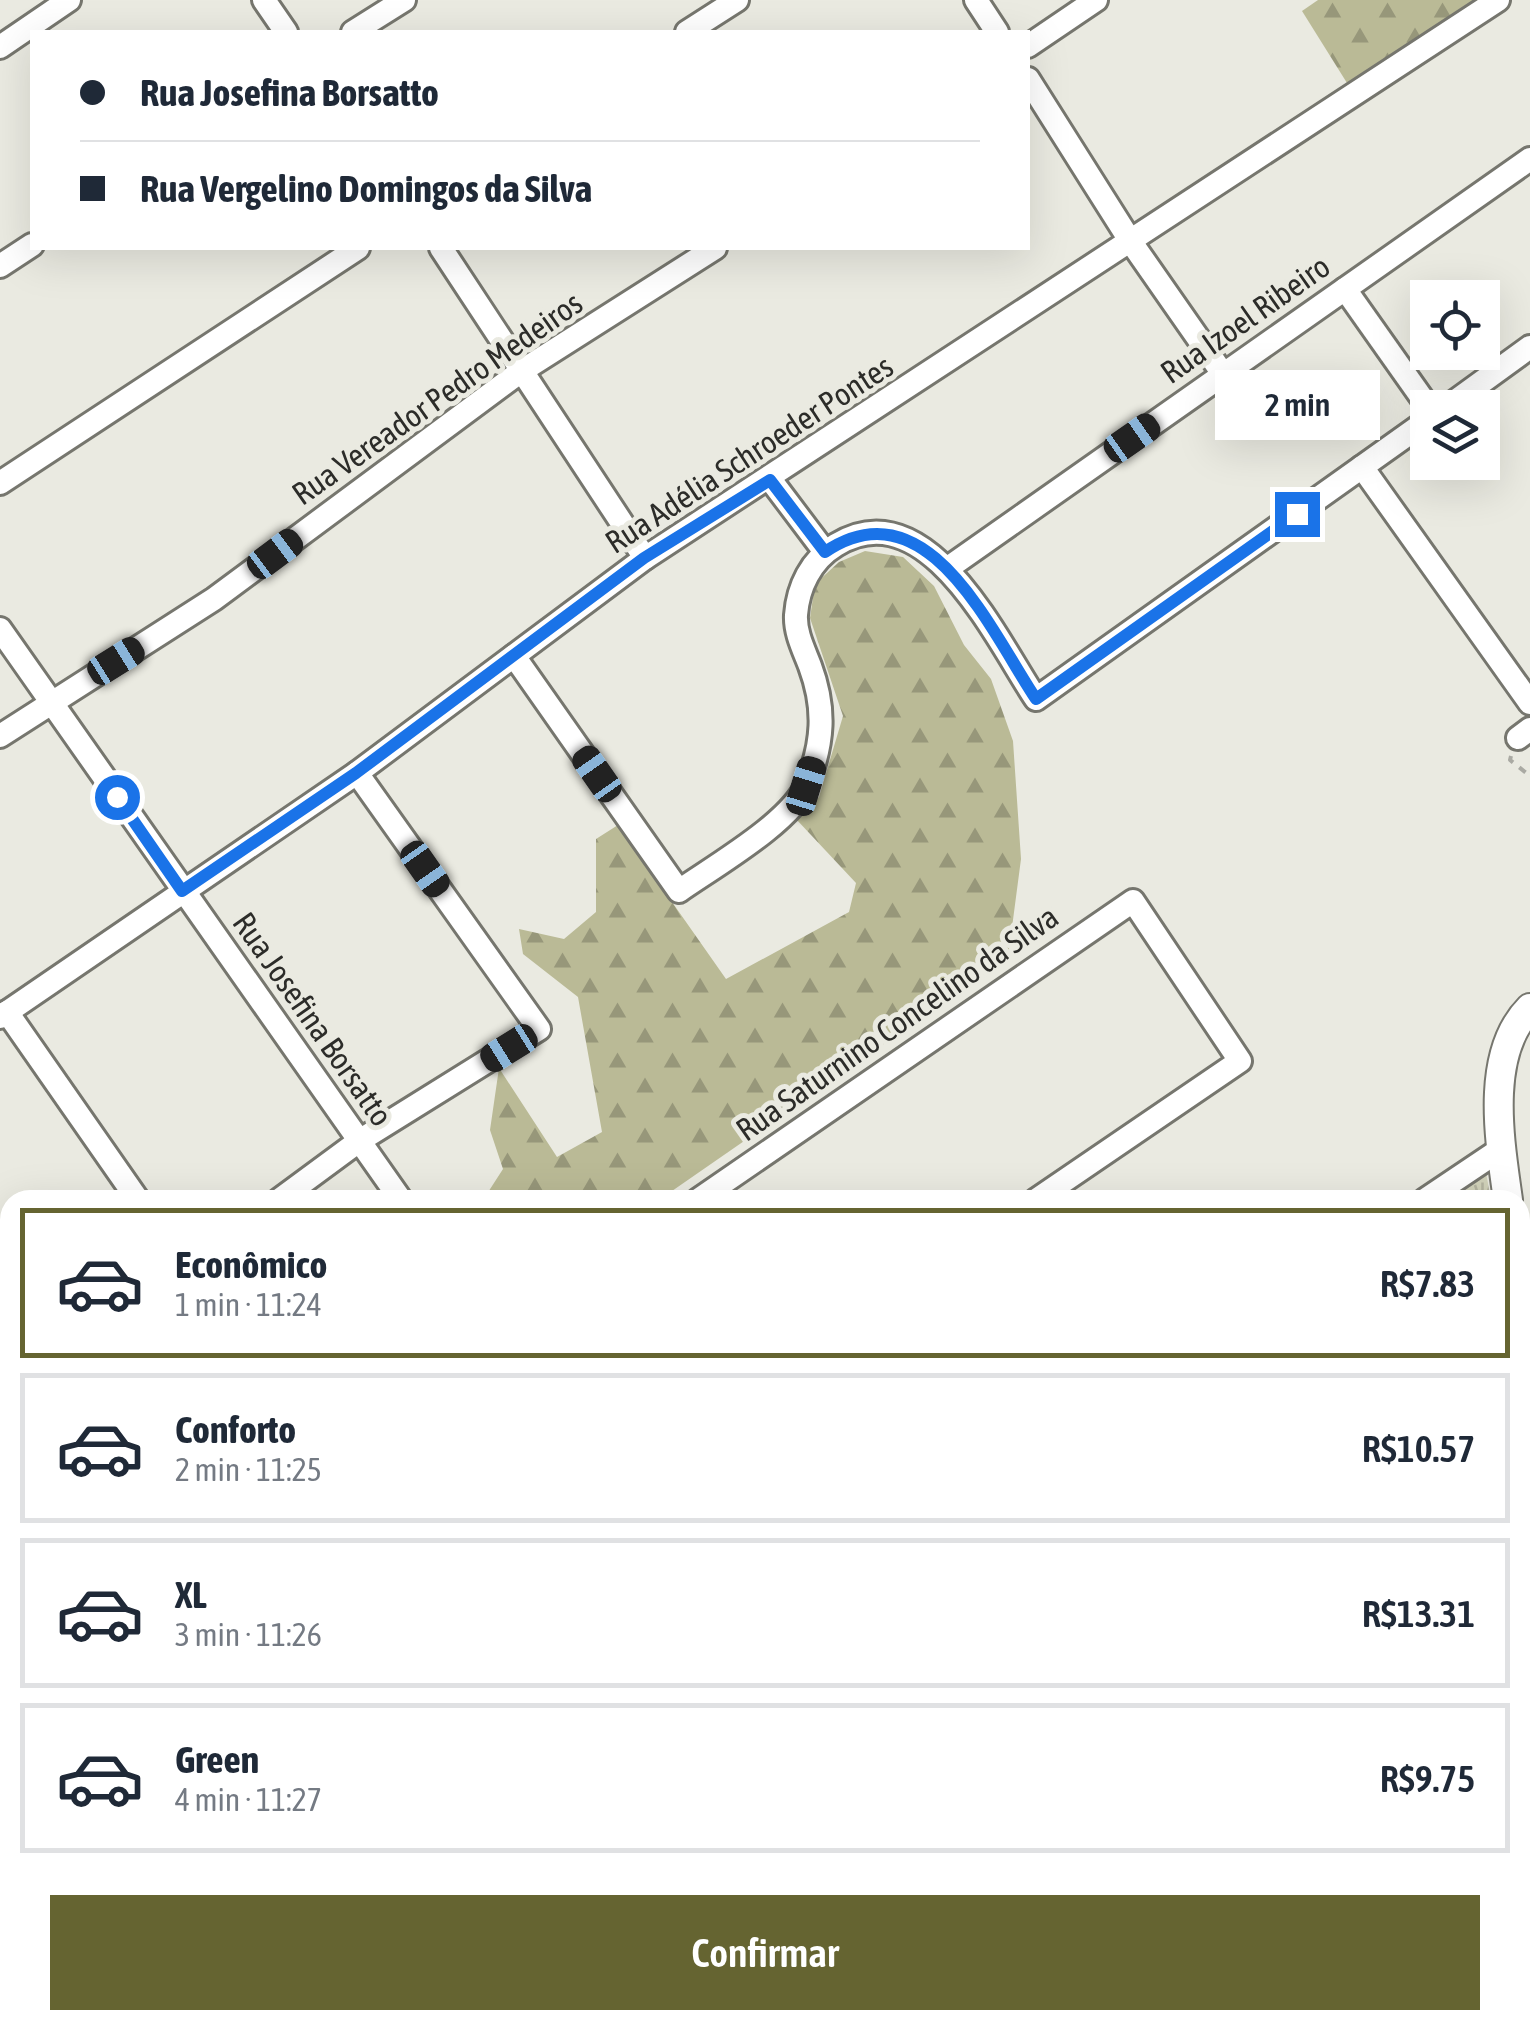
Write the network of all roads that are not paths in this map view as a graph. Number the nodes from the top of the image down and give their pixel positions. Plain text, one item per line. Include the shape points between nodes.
1 (69, 0) edge
2 (264, 0) edge
3 (404, 0) edge
4 (737, 0) edge
5 (976, 0) edge
6 (1096, 0) edge
7 (1498, 0) edge
8 (285, 30) edge
9 (356, 30) edge
10 (690, 30) edge
11 (996, 30) edge
12 (1030, 45) edge
13 (0, 48) edge
14 (1030, 82) edge
15 (1530, 159) edge
16 (1131, 242) junction
17 (30, 246) edge
18 (355, 250) edge
19 (441, 250) edge
20 (711, 250) edge
21 (0, 266) edge
22 (1345, 289) junction
23 (1530, 348) edge
24 (520, 372) junction
25 (1224, 374) junction
26 (1416, 390) edge
27 (1471, 390) edge
28 (1410, 433) edge
29 (1362, 467) junction
30 (770, 480) junction
31 (0, 483) edge
32 (825, 552) junction
33 (644, 558) junction
34 (948, 568) junction
35 (0, 630) edge
36 (514, 656) junction
37 (52, 703) junction
38 (1530, 703) edge
39 (0, 736) edge
40 (356, 773) junction
41 (182, 891) junction
42 (1530, 1008) edge
43 (4, 1015) edge
44 (359, 1141) junction
45 (1501, 1149) junction
46 (131, 1190) edge
47 (293, 1190) edge
48 (395, 1190) edge
49 (712, 1190) edge
50 (1051, 1190) edge
51 (1440, 1190) edge
52 (1507, 1190) edge

1 - 13 street
2 - 8 street
3 - 9 street
4 - 10 street
5 - 11 street
6 - 12 street
7 - 16 street, Rua Adélia Schroeder Pontes
14 - 16 street
15 - 22 street, Rua Izoel Ribeiro
16 - 25 street
16 - 30 street, Rua Adélia Schroeder Pontes
17 - 21 street
18 - 31 street
19 - 24 street
20 - 24 street, Rua Vereador Pedro Medeiros
22 - 25 street, Rua Izoel Ribeiro
22 - 26 street
23 - 27 street
24 - 33 street
24 - 37 street, Rua Vereador Pedro Medeiros via 214,599
25 - 34 street, Rua Izoel Ribeiro
28 - 29 street
29 - 34 street via 1036,699
29 - 38 street
30 - 32 street
30 - 33 street, Rua Adélia Schroeder Pontes
32 - 34 street via 851,538 894,535 925,547
32 - 36 street via 802,585 796,621 823,713 806,786 780,817 679,892
33 - 36 street, Rua Adélia Schroeder Pontes
35 - 37 street, Rua Josefina Borsatto
36 - 40 street, Rua Adélia Schroeder Pontes
37 - 39 street, Rua Vereador Pedro Medeiros
37 - 41 street, Rua Josefina Borsatto
40 - 41 street, Rua Adélia Schroeder Pontes
40 - 44 street via 538,1029
41 - 43 street, Rua Adélia Schroeder Pontes
41 - 44 street, Rua Josefina Borsatto
42 - 45 street via 1505,1061
43 - 46 street
44 - 47 street
44 - 48 street, Rua Josefina Borsatto
45 - 51 street
45 - 52 street
49 - 50 street, Rua Saturnino Concelino da Silva via 1133,900 1240,1061

